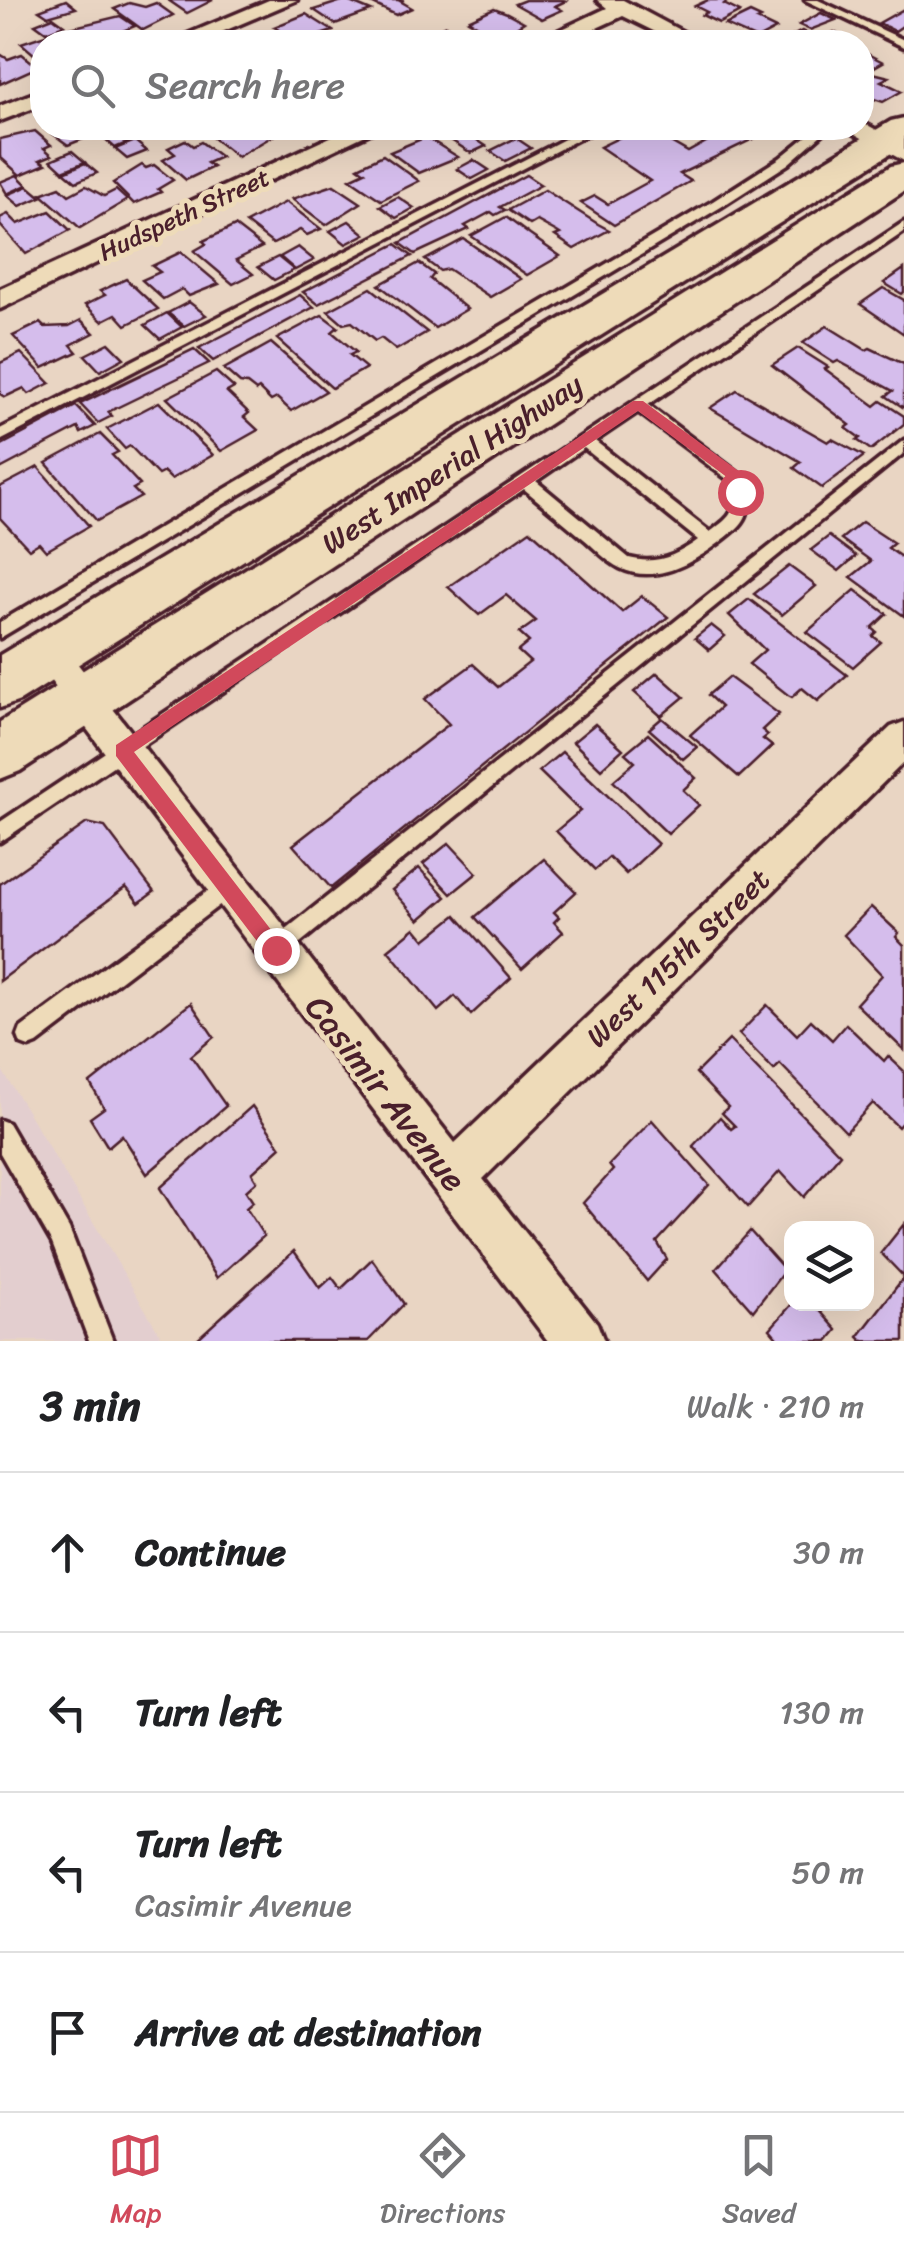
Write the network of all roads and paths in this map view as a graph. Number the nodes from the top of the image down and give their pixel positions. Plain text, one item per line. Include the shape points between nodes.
1 (287, 0) edge
2 (810, 0) edge
3 (615, 4) edge
4 (211, 30) edge
5 (571, 30) edge
6 (667, 30) edge
7 (904, 44) edge
8 (30, 102) edge
9 (0, 114) edge
10 (342, 140) edge
11 (571, 140) edge
12 (809, 140) edge
13 (890, 145) edge
14 (904, 226) edge
15 (0, 300) edge
16 (638, 404) junction
17 (0, 436) edge
18 (585, 440) junction
19 (904, 445) edge
20 (525, 480) junction
21 (710, 540) junction
22 (0, 631) edge
23 (50, 654) junction
24 (0, 684) edge
25 (86, 699) junction
26 (904, 738) edge
27 (122, 750) junction
28 (0, 753) edge
29 (0, 832) edge
30 (227, 887) junction
31 (276, 950) junction
32 (30, 1036) dead end
33 (0, 1131) edge
34 (452, 1178) junction
35 (102, 1341) edge
36 (579, 1341) edge

1 - 4 street
2 - 7 lane
3 - 5 street
3 - 6 street
8 - 9 street
10 - 15 street, Hudspeth Street
11 - 17 lane
12 - 22 lane via 717,204
13 - 23 main road, West Imperial Highway
13 - 25 main road, West Imperial Highway
14 - 16 lane
16 - 18 lane
16 - 21 lane via 738,479 739,519
18 - 20 lane
18 - 21 lane
19 - 31 lane
20 - 21 lane via 640,569 672,566
20 - 27 lane
23 - 24 main road, West Imperial Highway
23 - 25 street, Casimir Avenue
25 - 27 street, Casimir Avenue
25 - 28 main road, West Imperial Highway
26 - 34 street, West 115th Street
27 - 29 lane
27 - 30 street, Casimir Avenue
30 - 31 street, Casimir Avenue
30 - 32 lane
31 - 34 street, Casimir Avenue
33 - 35 lane via 61,1236
34 - 36 street, Casimir Avenue

